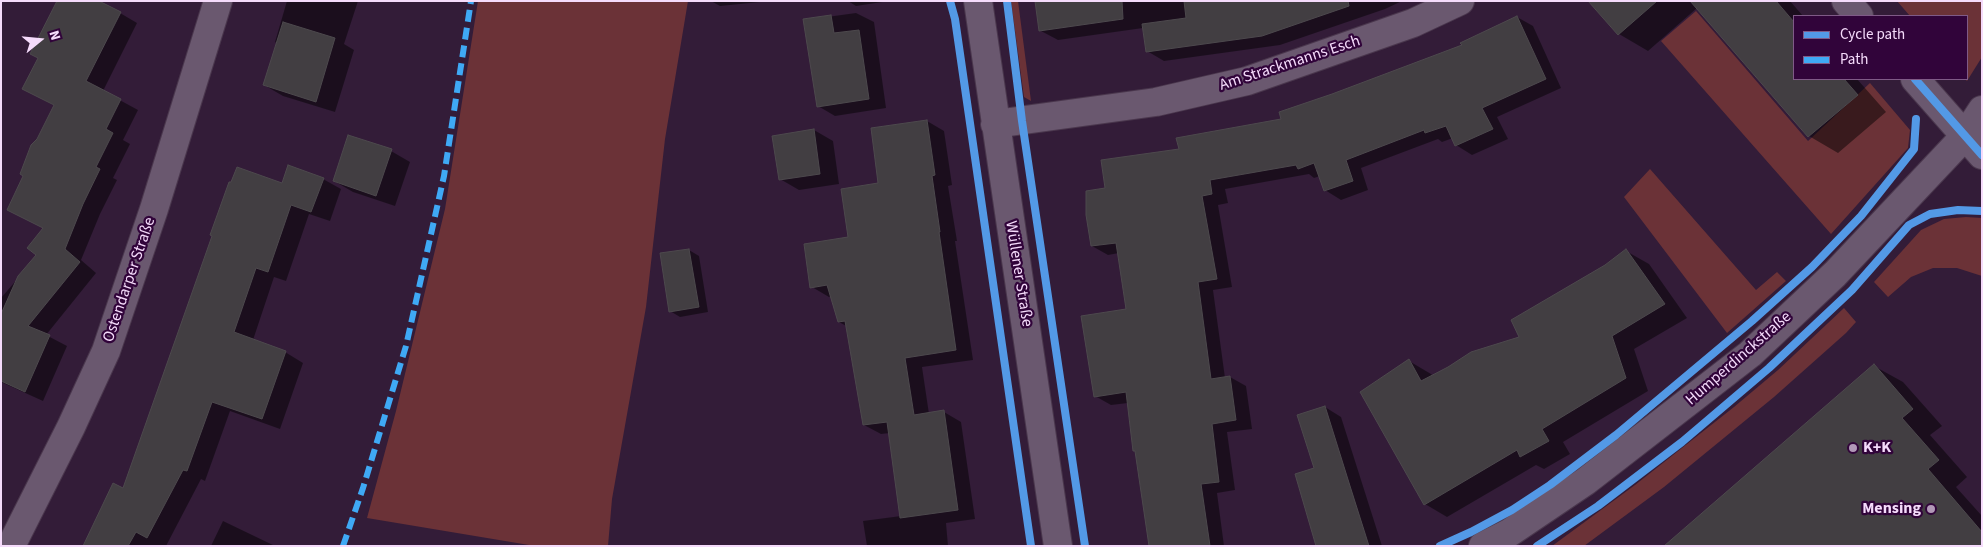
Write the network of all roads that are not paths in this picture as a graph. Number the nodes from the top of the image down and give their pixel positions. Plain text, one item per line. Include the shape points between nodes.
1 (978, 1) edge
2 (1460, 1) edge
3 (1846, 1) edge
4 (216, 2) edge
5 (1858, 15) edge
6 (1916, 80) edge
7 (1982, 110) edge
8 (995, 124) junction
9 (1973, 145) edge
10 (10, 546) edge
11 (1058, 546) edge
12 (1483, 546) edge

1 - 8 street, Wüllener Straße
2 - 8 street, Am Strackmanns Esch via 1414,22 1247,81 1156,102
3 - 5 street
4 - 10 street, Ostendarper Straße via 154,209 106,351
6 - 9 street
7 - 9 street, Humperdinckstraße
8 - 11 street, Wüllener Straße
9 - 12 street, Humperdinckstraße via 1750,354 1586,481

